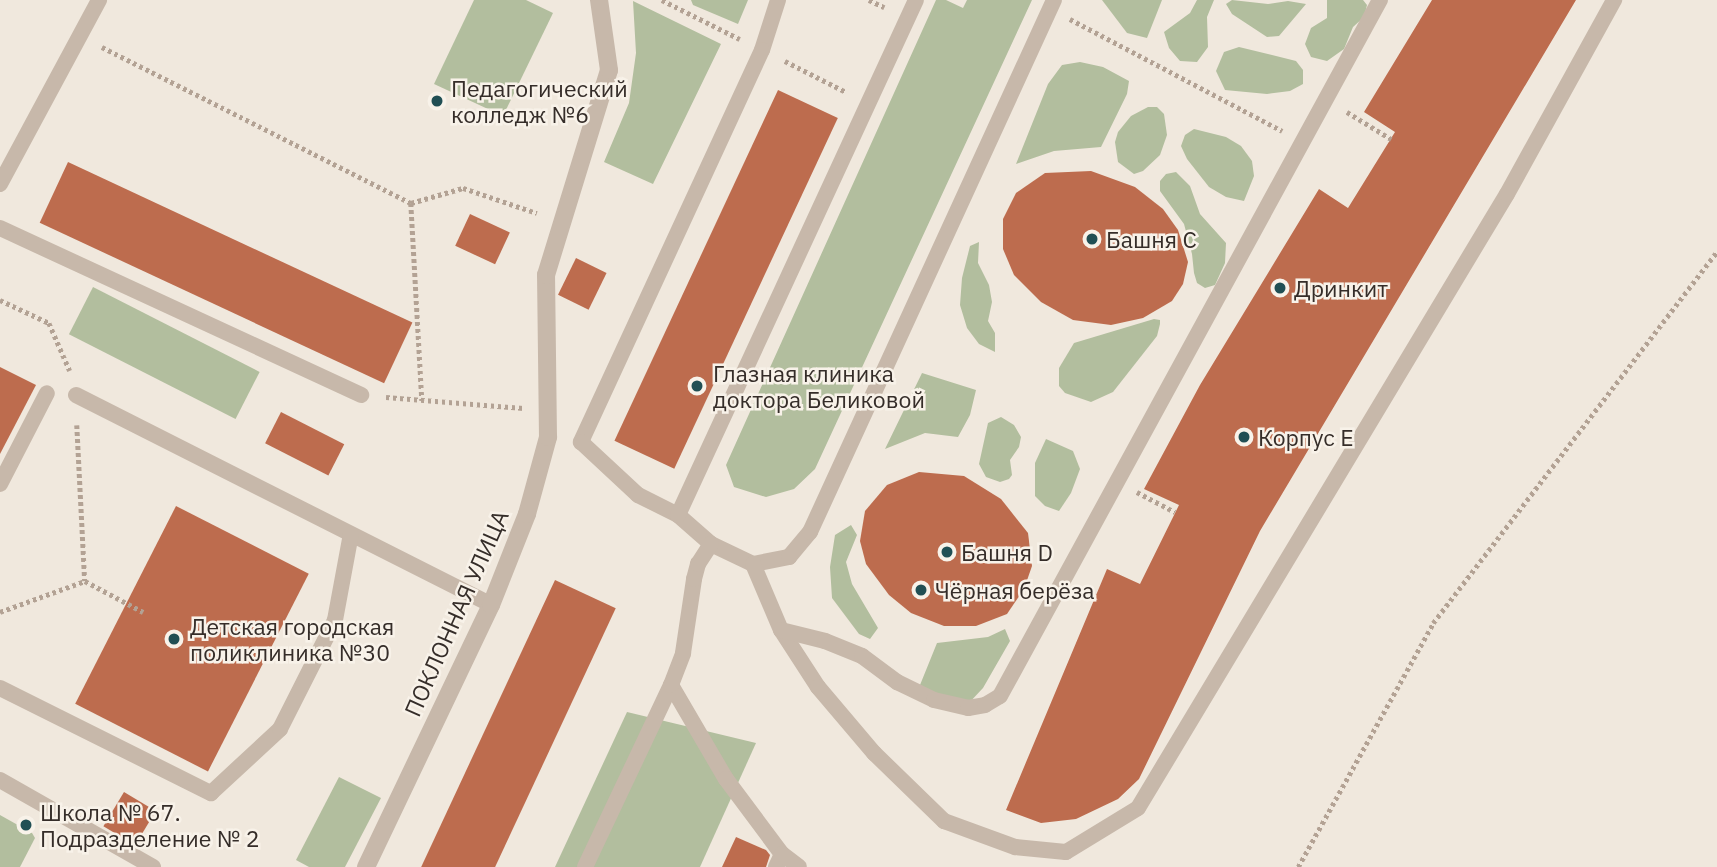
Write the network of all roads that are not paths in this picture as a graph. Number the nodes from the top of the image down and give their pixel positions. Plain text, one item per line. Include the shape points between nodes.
1 (99, 0) edge
2 (599, 0) edge
3 (778, 0) edge
4 (916, 0) edge
5 (1054, 0) edge
6 (1380, 0) edge
7 (1614, 0) edge
8 (0, 184) edge
9 (0, 228) edge
10 (47, 394) dead end
11 (76, 395) road end
12 (360, 395) road end
13 (0, 484) edge
14 (678, 515) junction
15 (352, 534) junction
16 (711, 544) junction
17 (753, 564) junction
18 (491, 605) junction
19 (781, 630) junction
20 (671, 685) junction
21 (0, 688) edge
22 (0, 780) edge
23 (779, 860) edge
24 (153, 867) edge
25 (366, 867) edge
26 (585, 867) edge
27 (799, 867) edge

1 - 8 lane
2 - 18 street, ПОКЛОННАЯ УЛИЦА via 608,70 546,275 548,437 527,514
3 - 14 lane via 762,50 581,442 638,495
4 - 14 lane
5 - 17 lane via 810,532 789,557
6 - 19 lane via 1000,696 968,708 934,700 897,682 862,656
7 - 19 lane via 1507,194 1138,808 1066,852 1015,847 944,821 874,753 818,687
9 - 12 lane
10 - 13 lane
11 - 15 lane
14 - 16 lane
15 - 18 lane
15 - 21 lane via 335,620 280,729 211,793
16 - 17 lane
16 - 20 lane via 698,564 683,653
17 - 19 lane
18 - 25 street, ПОКЛОННАЯ УЛИЦА
20 - 23 lane
20 - 26 lane
22 - 24 lane
23 - 27 lane

